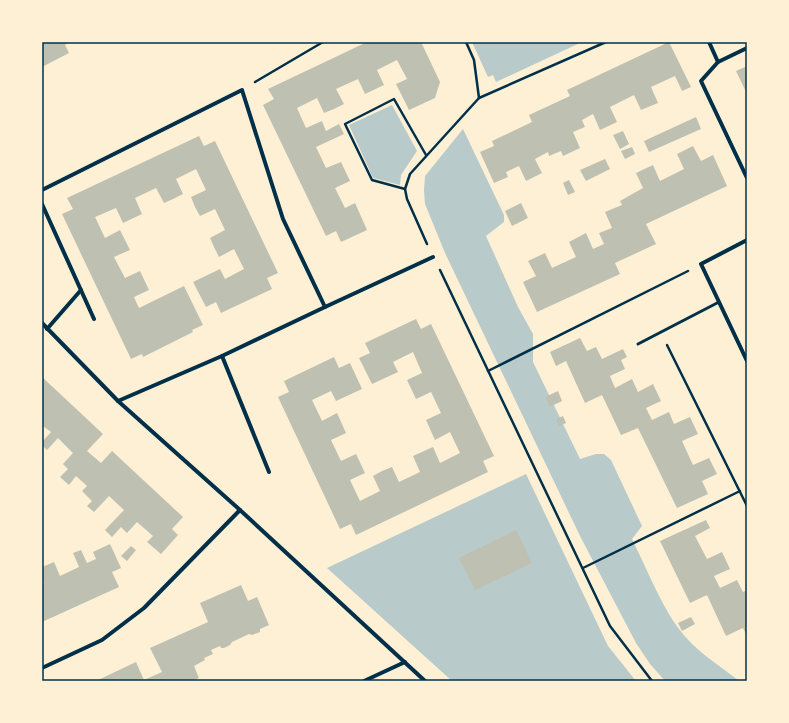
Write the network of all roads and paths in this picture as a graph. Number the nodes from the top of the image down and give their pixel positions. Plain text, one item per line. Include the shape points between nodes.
1 (324, 42) edge
2 (466, 42) edge
3 (606, 42) edge
4 (709, 42) edge
5 (747, 48) edge
6 (718, 62) junction
7 (242, 90) junction
8 (479, 98) junction
9 (426, 155) junction
10 (747, 178) edge
11 (406, 189) junction
12 (42, 190) edge
13 (42, 204) edge
14 (747, 240) edge
15 (434, 257) junction
16 (701, 264) junction
17 (81, 290) junction
18 (719, 302) junction
19 (325, 307) junction
20 (94, 319) dead end
21 (42, 323) edge
22 (47, 329) junction
23 (660, 332) junction
24 (638, 344) dead end
25 (222, 356) junction
26 (747, 361) edge
27 (488, 371) junction
28 (118, 401) junction
29 (269, 472) dead end
30 (740, 491) junction
31 (747, 506) edge
32 (240, 510) junction
33 (583, 568) junction
34 (405, 662) junction
35 (42, 668) edge
36 (364, 681) edge
37 (425, 681) edge
38 (652, 681) edge

1 - 7 path
2 - 8 path via 474,60
3 - 8 path
4 - 6 street
5 - 6 street
6 - 10 street via 701,82
7 - 12 street
7 - 19 street via 283,219
8 - 9 path
9 - 11 path via 410,174
9 - 11 path via 394,98 345,124 372,180
11 - 15 path via 407,199
13 - 17 street
14 - 16 street
15 - 19 street
15 - 27 path
16 - 18 street
16 - 27 path
17 - 20 street
17 - 22 street
18 - 23 lane
18 - 26 street
19 - 25 street
21 - 22 street
22 - 28 street
23 - 24 lane
23 - 30 path
25 - 28 street
25 - 29 street
27 - 33 path
28 - 32 street
30 - 31 path
30 - 33 path
32 - 34 street
32 - 35 street via 144,608 102,640
33 - 38 path via 610,626
34 - 36 street
34 - 37 street

